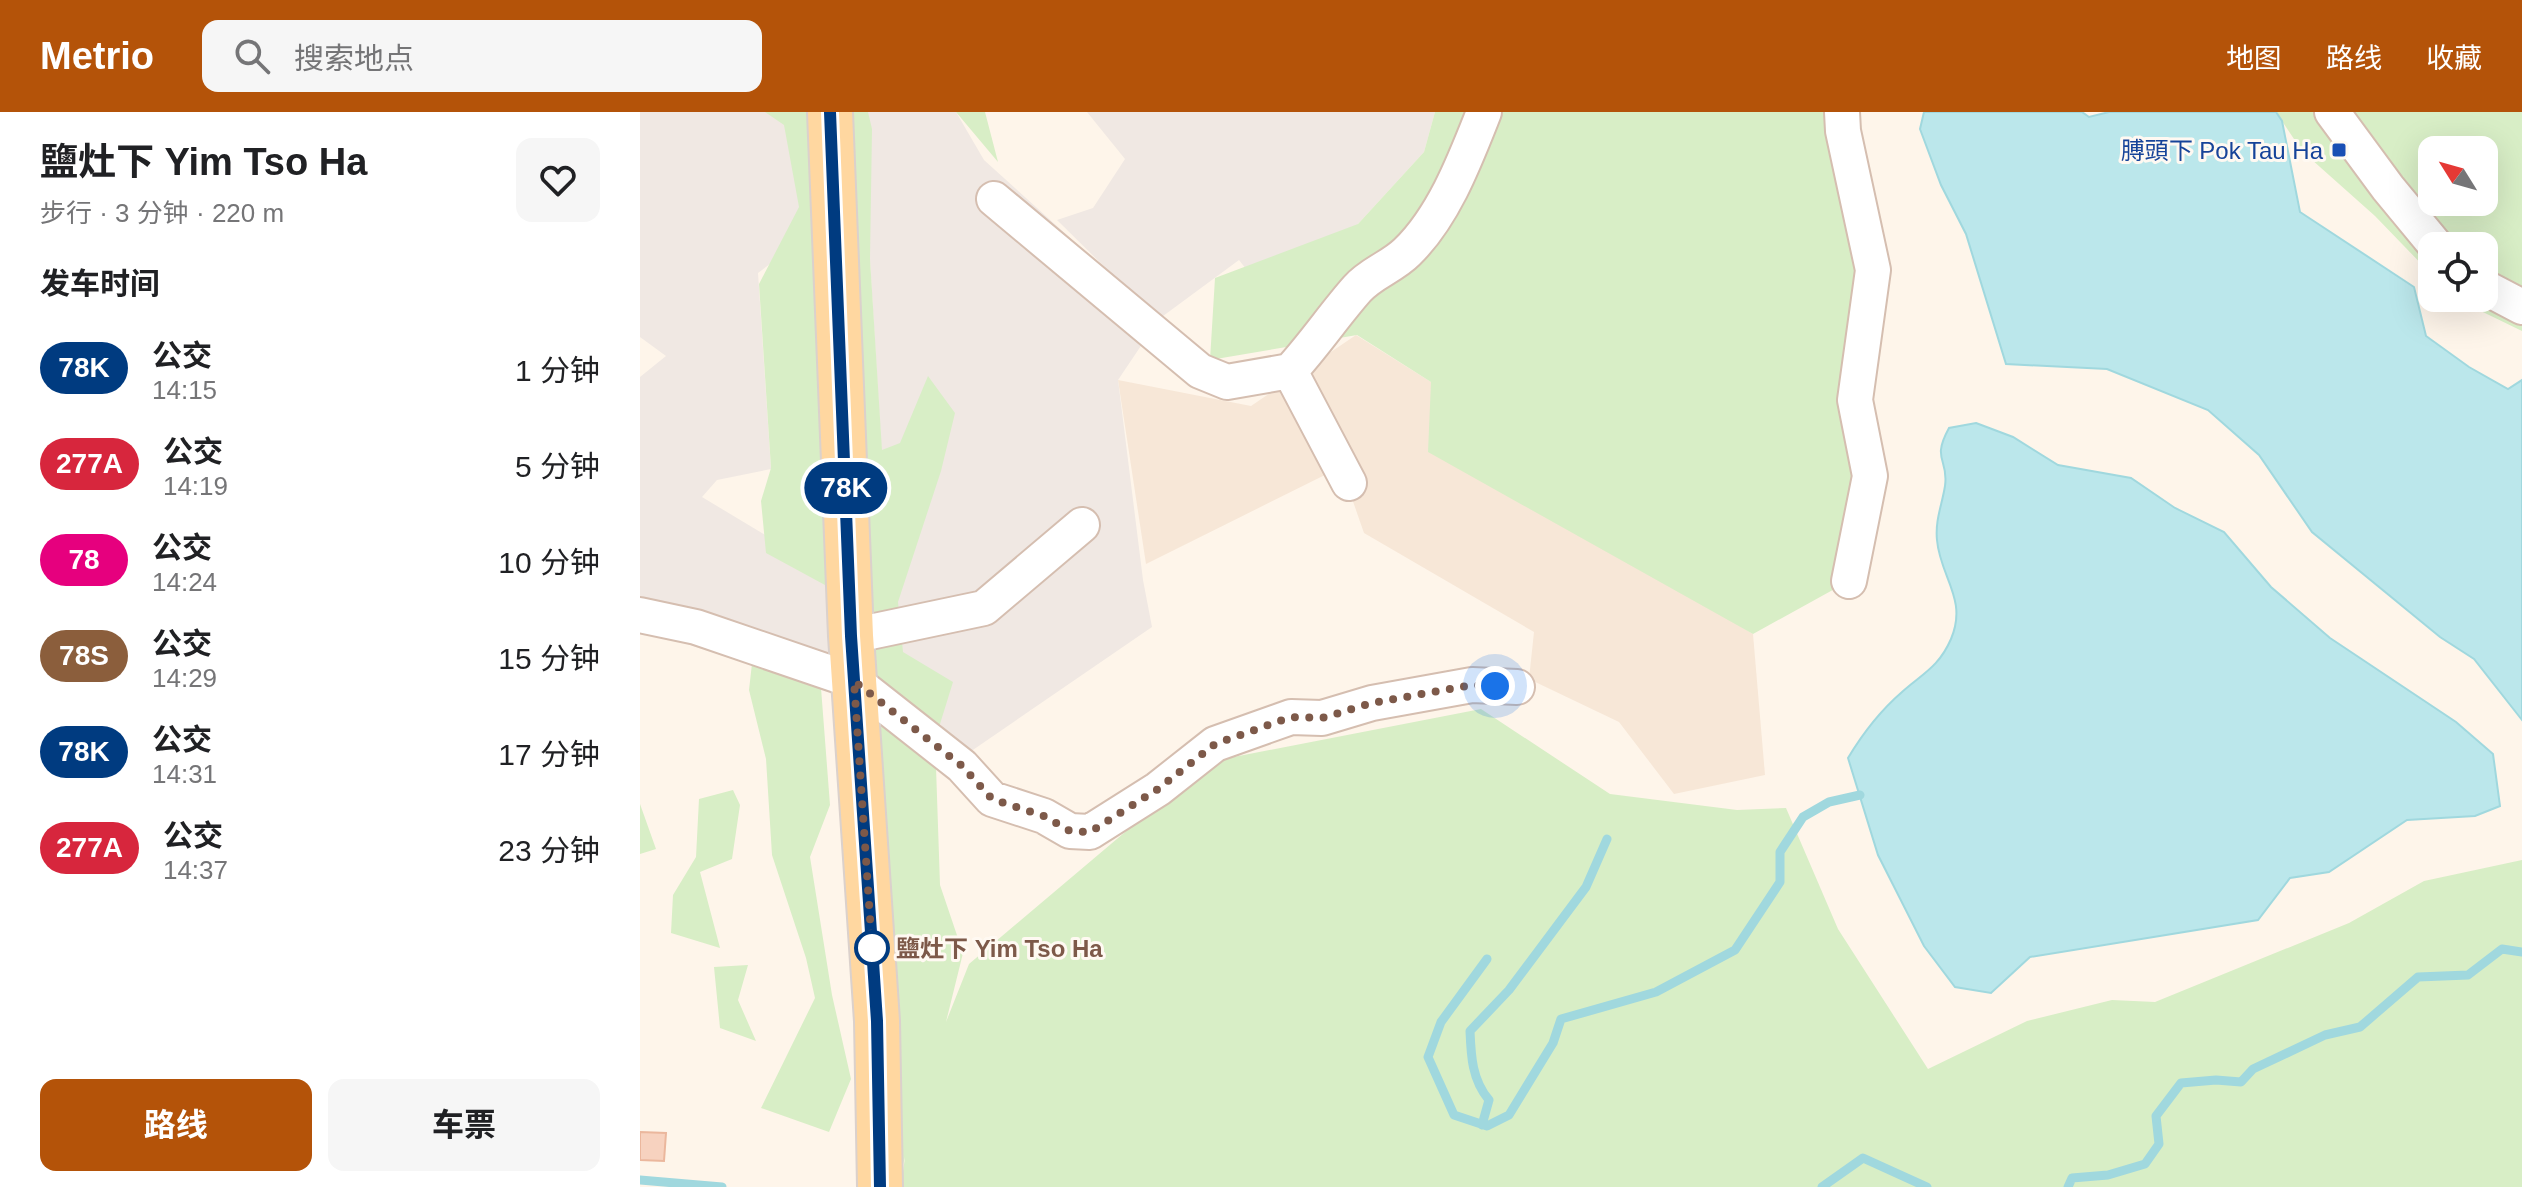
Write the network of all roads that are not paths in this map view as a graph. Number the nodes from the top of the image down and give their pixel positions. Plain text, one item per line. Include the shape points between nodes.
1 (830, 112) edge
2 (1484, 112) edge
3 (1842, 112) edge
4 (2332, 112) edge
5 (994, 199) dead end
6 (2424, 232) edge
7 (2498, 294) edge
8 (2522, 307) edge
9 (1290, 371) junction
10 (1349, 483) dead end
11 (1082, 525) dead end
12 (1849, 581) dead end
13 (640, 615) edge
14 (851, 636) junction
15 (854, 681) junction
16 (1517, 687) dead end
17 (880, 1187) edge

1 - 14 main road
2 - 9 street via 1425,229 1403,256 1357,289
3 - 12 street via 1873,270 1855,400 1870,476
4 - 6 street
5 - 9 street via 1200,371 1227,382
7 - 8 street
9 - 10 street
11 - 14 street via 984,608
13 - 15 street via 696,627
14 - 15 main road
15 - 16 street via 962,766 992,799 1044,816 1070,831 1090,832 1215,744 1291,717 1322,718 1472,685
15 - 17 main road via 877,1021

